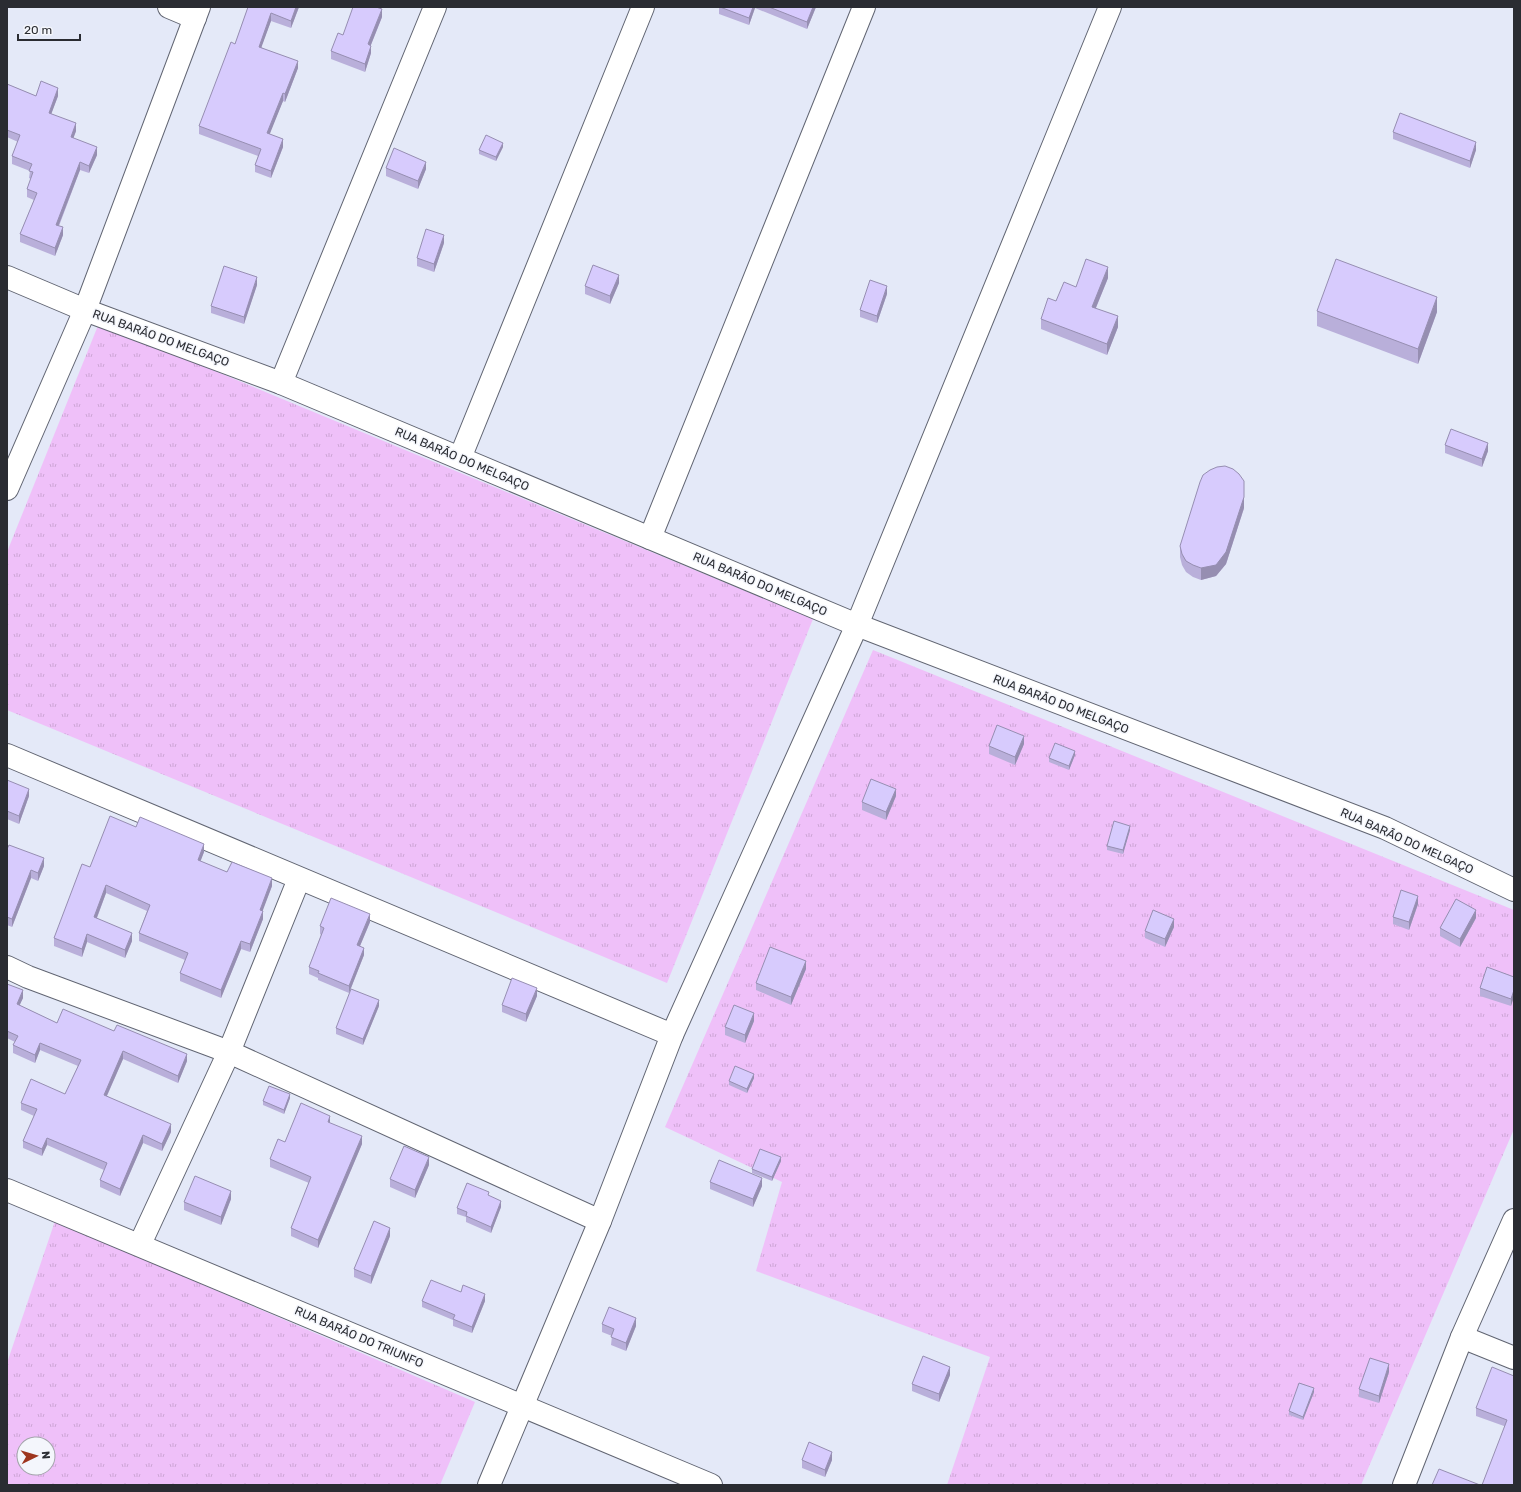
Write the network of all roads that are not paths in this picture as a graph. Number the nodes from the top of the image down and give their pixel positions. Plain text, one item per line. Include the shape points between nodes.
1 (169, 7) edge
2 (435, 7) edge
3 (643, 7) edge
4 (864, 7) edge
5 (1110, 7) edge
6 (197, 13) edge
7 (7, 277) edge
8 (85, 310) junction
9 (281, 383) junction
10 (460, 458) junction
11 (7, 489) edge
12 (650, 538) junction
13 (857, 625) junction
14 (7, 755) edge
15 (299, 879) junction
16 (1514, 890) edge
17 (7, 967) edge
18 (672, 1035) junction
19 (229, 1052) junction
20 (7, 1190) edge
21 (1514, 1220) edge
22 (600, 1221) junction
23 (140, 1244) junction
24 (1462, 1337) junction
25 (1514, 1358) edge
26 (521, 1406) junction
27 (489, 1485) edge
28 (711, 1485) edge
29 (1404, 1485) edge

1 - 6 street
2 - 9 street
3 - 10 street
4 - 12 street
5 - 13 street
6 - 8 street
7 - 8 street, RUA BARÃO DO MELGAÇO
8 - 9 street, RUA BARÃO DO MELGAÇO
8 - 11 street
9 - 10 street, RUA BARÃO DO MELGAÇO
10 - 12 street, RUA BARÃO DO MELGAÇO
12 - 13 street, RUA BARÃO DO MELGAÇO
13 - 16 street, RUA BARÃO DO MELGAÇO via 1385,828
13 - 18 street
14 - 15 street
15 - 18 street
15 - 19 street
17 - 19 street
18 - 22 street
19 - 22 street
19 - 23 street
20 - 23 street, RUA BARÃO DO TRIUNFO
21 - 24 street
22 - 26 street
23 - 26 street, RUA BARÃO DO TRIUNFO
24 - 25 street
24 - 29 street
26 - 27 street
26 - 28 street, RUA BARÃO DO TRIUNFO

